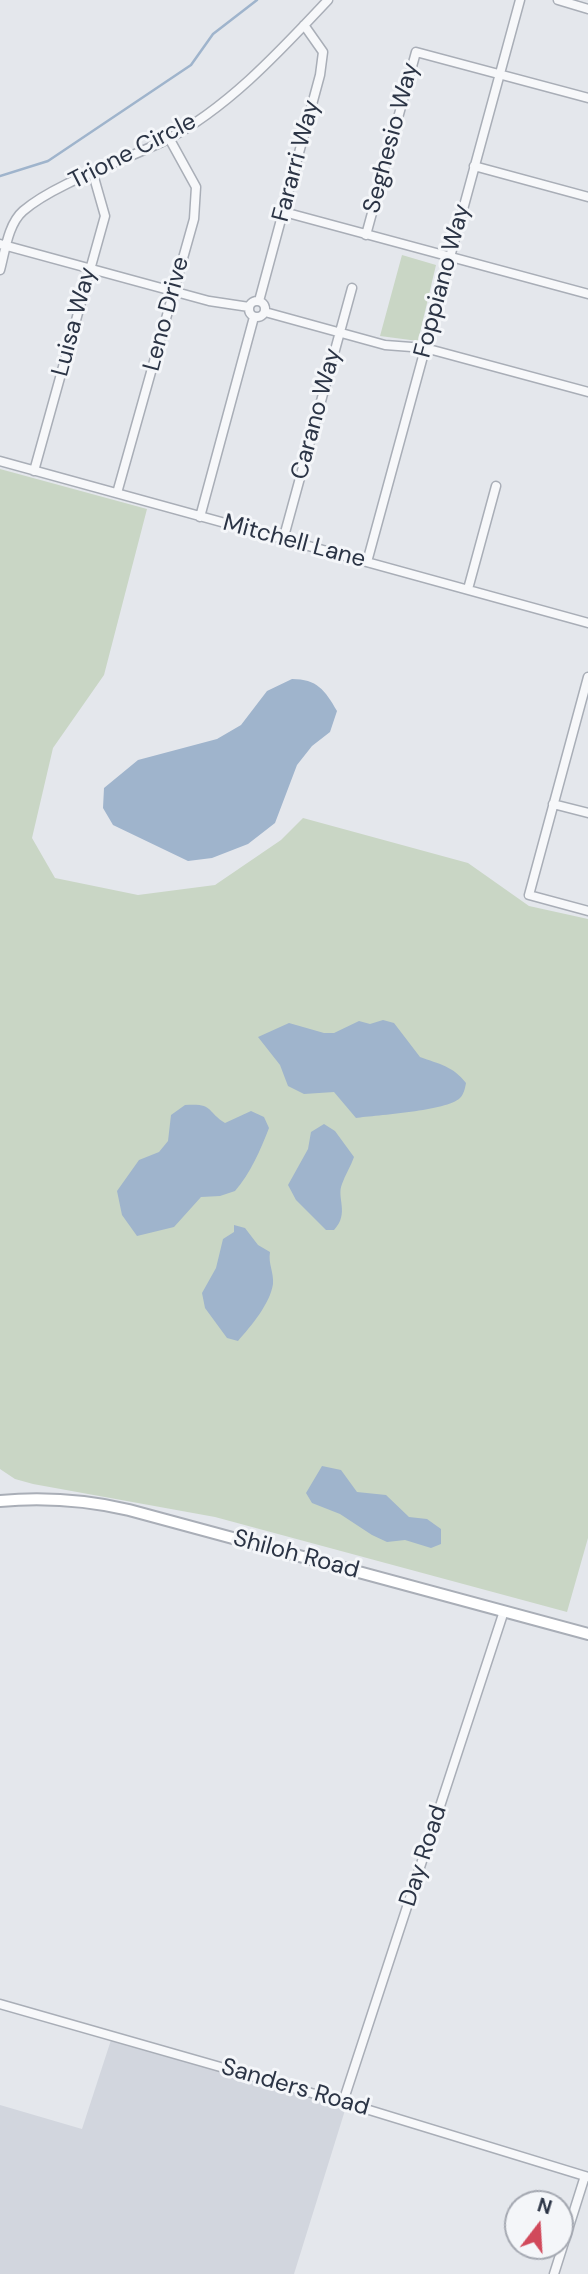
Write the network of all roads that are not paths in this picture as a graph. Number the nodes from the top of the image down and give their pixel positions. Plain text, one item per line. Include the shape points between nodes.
1 (328, 0) edge
2 (520, 0) edge
3 (558, 0) edge
4 (588, 9) edge
5 (304, 25) junction
6 (499, 74) junction
7 (588, 98) edge
8 (169, 138) junction
9 (474, 166) junction
10 (93, 174) junction
11 (588, 197) edge
12 (284, 212) junction
13 (366, 234) junction
14 (3, 245) edge
15 (450, 257) junction
16 (89, 269) junction
17 (0, 270) edge
18 (352, 288) dead end
19 (172, 292) junction
20 (588, 294) edge
21 (259, 301) junction
22 (249, 307) junction
23 (265, 312) junction
24 (254, 317) junction
25 (340, 333) junction
26 (425, 348) junction
27 (588, 392) edge
28 (0, 461) edge
29 (34, 471) junction
30 (496, 486) dead end
31 (117, 493) junction
32 (200, 517) junction
33 (283, 540) junction
34 (367, 562) junction
35 (468, 589) junction
36 (588, 622) edge
37 (588, 677) edge
38 (576, 718) junction
39 (586, 721) edge
40 (553, 804) junction
41 (588, 813) edge
42 (588, 911) edge
43 (0, 1501) edge
44 (504, 1611) junction
45 (588, 1634) edge
46 (0, 2004) edge
47 (343, 2102) junction
48 (587, 2177) edge
49 (554, 2274) edge

1 - 5 street, Trione Circle
2 - 6 street, Foppiano Way
3 - 4 street
5 - 8 street, Trione Circle via 218,106
5 - 12 street, Fararri Way via 323,52
6 - 7 street, Seghesio Way
6 - 9 street, Foppiano Way
6 - 13 street, Seghesio Way via 416,52
8 - 10 street, Trione Circle
8 - 19 street, Leno Drive via 196,187 194,219
9 - 11 street
9 - 15 street, Foppiano Way
10 - 14 street, Trione Circle via 20,212
10 - 16 street, Luisa Way via 105,216
12 - 13 street
12 - 21 street, Fararri Way
13 - 15 street
14 - 16 street
14 - 17 street, Trione Circle
15 - 20 street
15 - 26 street, Foppiano Way
16 - 19 street
16 - 29 street, Luisa Way
18 - 25 street, Carano Way
19 - 22 street
19 - 31 street, Leno Drive
21 - 22 street
21 - 23 street
22 - 24 street
23 - 24 street
23 - 25 street
24 - 32 street
25 - 26 street via 385,345
25 - 33 street, Carano Way
26 - 27 street
26 - 34 street, Foppiano Way
28 - 29 street, Mitchell Lane
29 - 31 street, Mitchell Lane
30 - 35 street
31 - 32 street, Mitchell Lane
32 - 33 street, Mitchell Lane
33 - 34 street, Mitchell Lane
34 - 35 street, Mitchell Lane
35 - 36 street, Mitchell Lane
37 - 38 street
38 - 39 street
38 - 40 street
40 - 41 street
40 - 42 street via 529,895
43 - 44 main road, Shiloh Road via 34,1498 107,1505
44 - 45 main road, Shiloh Road
44 - 47 street, Day Road
46 - 47 street, Sanders Road
47 - 48 street, Sanders Road
48 - 49 street

